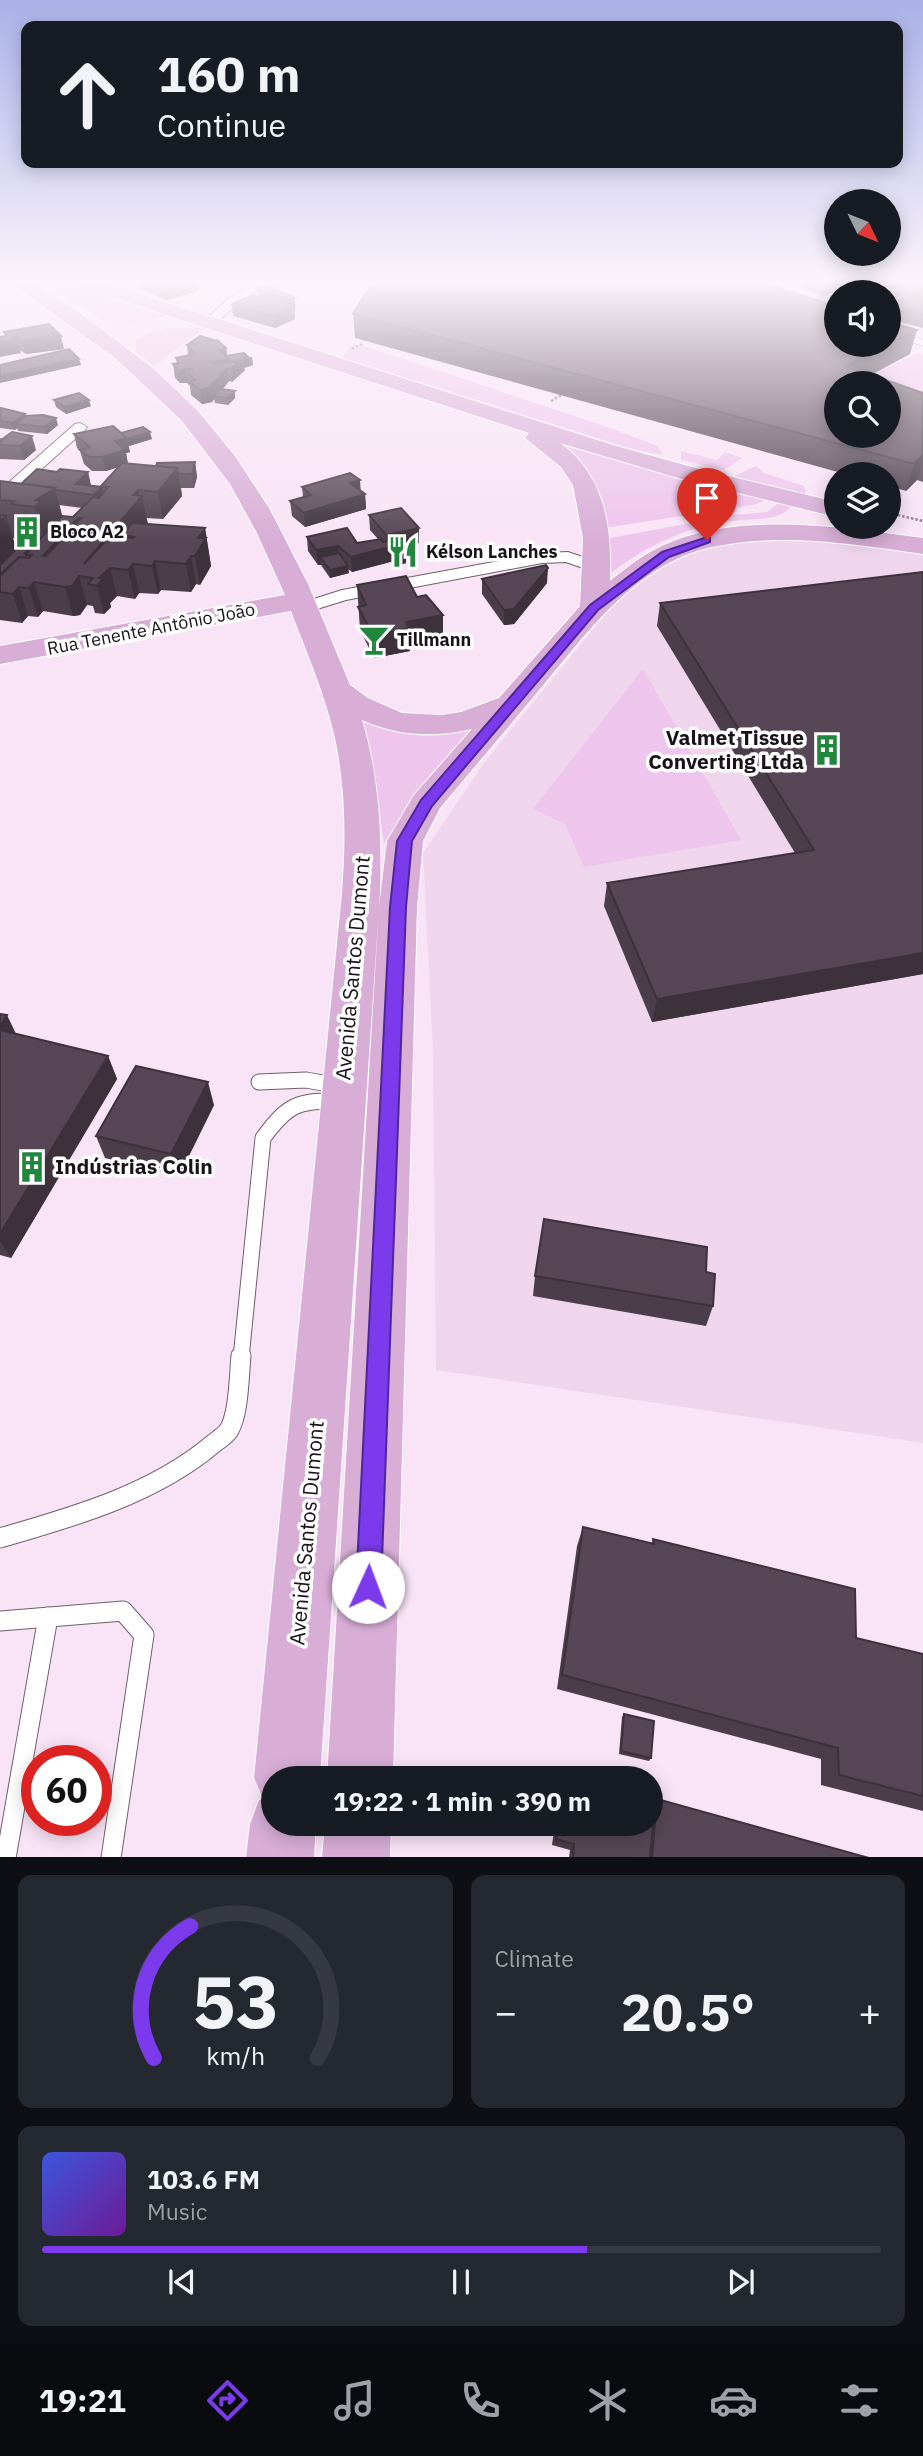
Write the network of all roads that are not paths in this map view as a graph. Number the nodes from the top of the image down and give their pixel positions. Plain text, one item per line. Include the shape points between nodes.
1 (148, 369) edge
2 (350, 369) edge
3 (497, 416) junction
4 (80, 427) dead end
5 (0, 498) edge
6 (824, 506) edge
7 (824, 507) edge
8 (901, 524) edge
9 (923, 529) edge
10 (767, 532) junction
11 (923, 546) edge
12 (597, 568) junction
13 (303, 605) junction
14 (594, 607) junction
15 (188, 622) junction
16 (0, 655) edge
17 (338, 691) junction
18 (513, 702) junction
19 (354, 750) junction
20 (259, 1082) dead end
21 (343, 1094) junction
22 (0, 1538) edge
23 (48, 1617) junction
24 (0, 1621) edge
25 (288, 1766) edge
26 (361, 1766) edge
27 (282, 1836) edge
28 (357, 1836) edge
29 (6, 1857) edge
30 (111, 1857) edge
31 (280, 1857) edge
32 (356, 1857) edge

1 - 13 main road, Avenida Santos Dumont via 228,462 260,514
2 - 3 main road
3 - 6 main road via 672,469
3 - 12 main road via 551,448 580,474 590,501
4 - 5 street
7 - 10 main road
8 - 9 main road
10 - 11 main road via 828,533
10 - 14 main road via 707,540 666,554
12 - 13 street, Rua Tenente Antônio João via 568,557 542,558
12 - 14 main road
13 - 15 main road, Rua Tenente Antônio João
13 - 17 main road, Avenida Santos Dumont
14 - 18 main road, Avenida Santos Dumont
15 - 16 main road, Rua Tenente Antônio João
15 - 19 main road via 262,625 298,636 312,654 337,722
17 - 18 main road via 378,717 415,725 475,720
17 - 19 main road, Avenida Santos Dumont
18 - 26 main road, Avenida Santos Dumont via 441,785 405,841 398,907
19 - 21 main road, Avenida Santos Dumont via 363,849
20 - 21 lane via 306,1080
21 - 22 lane via 304,1100 280,1114 263,1138 237,1398 229,1430 170,1474 80,1515
21 - 25 main road, Avenida Santos Dumont
23 - 24 lane
23 - 29 lane
23 - 30 lane via 123,1611 144,1635
27 - 31 main road
28 - 32 main road

